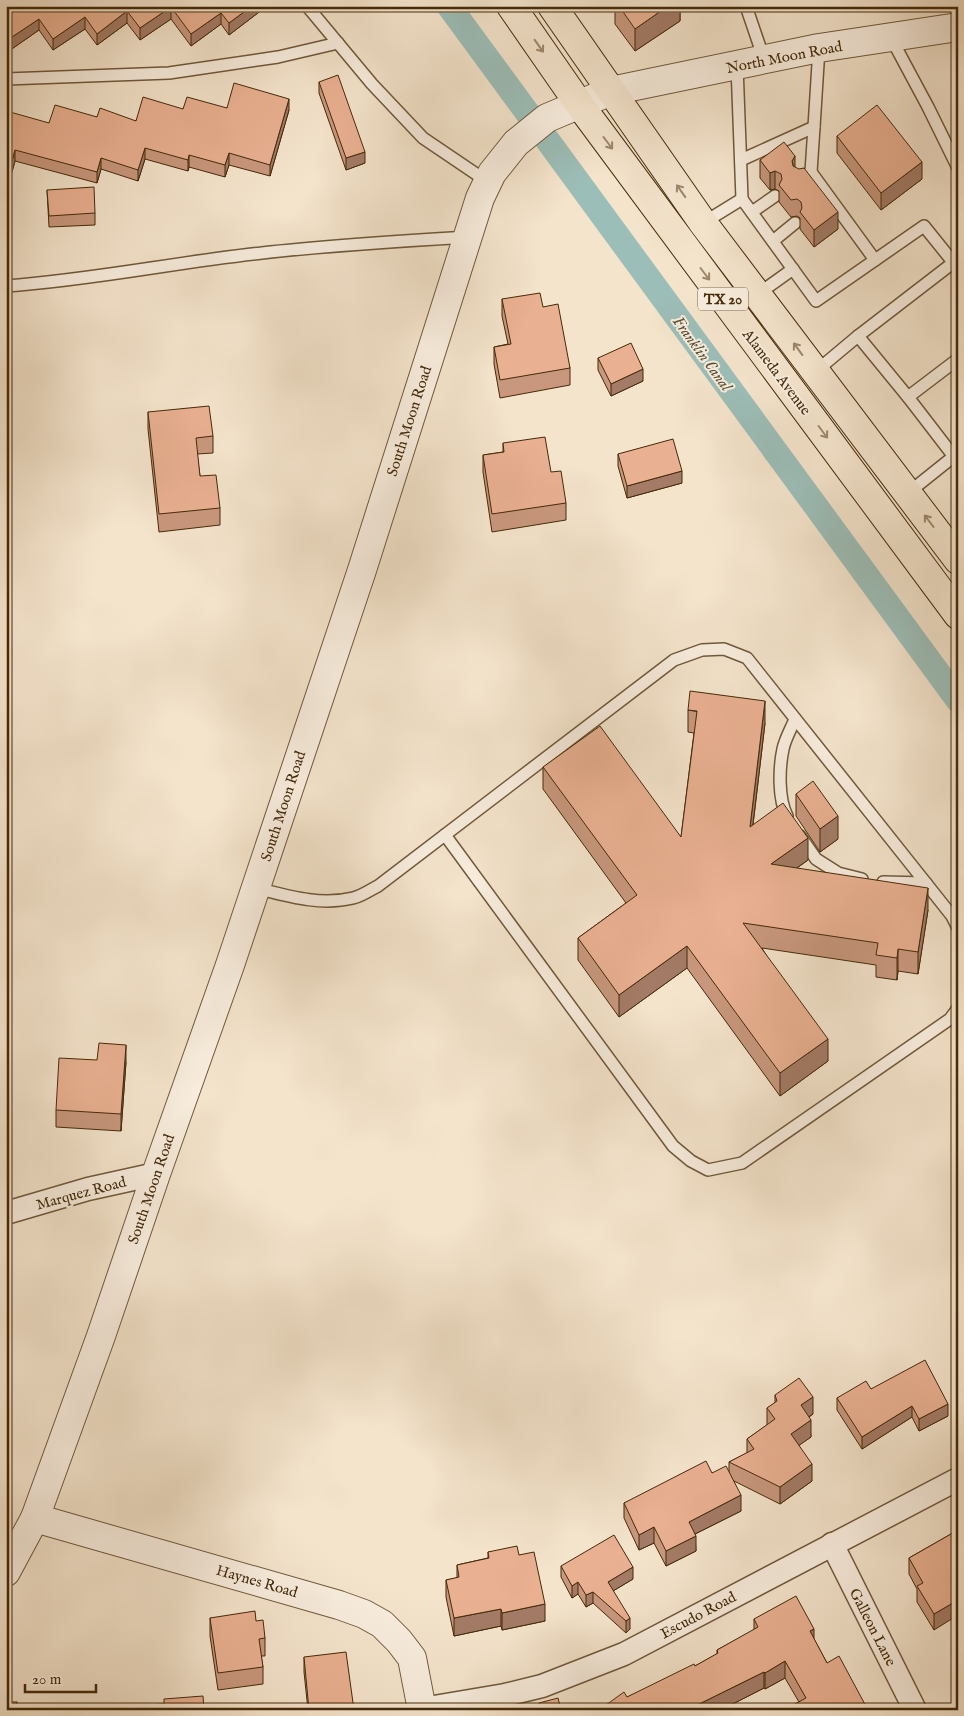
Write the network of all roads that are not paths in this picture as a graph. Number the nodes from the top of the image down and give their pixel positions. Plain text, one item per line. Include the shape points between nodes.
1 (307, 6) edge
2 (511, 6) edge
3 (552, 6) edge
4 (746, 6) edge
5 (958, 27) edge
6 (890, 37) junction
7 (338, 43) junction
8 (819, 48) junction
9 (764, 60) junction
10 (737, 66) junction
11 (6, 79) edge
12 (611, 90) junction
13 (569, 109) junction
14 (814, 127) junction
15 (741, 160) junction
16 (958, 168) edge
17 (811, 172) junction
18 (800, 179) edge
19 (488, 182) junction
20 (774, 196) dead end
21 (830, 198) junction
22 (742, 199) junction
23 (819, 205) edge
24 (752, 212) junction
25 (703, 223) junction
26 (795, 223) dead end
27 (467, 237) junction
28 (773, 242) junction
29 (875, 260) junction
30 (955, 261) edge
31 (793, 269) junction
32 (6, 286) edge
33 (758, 294) junction
34 (858, 336) junction
35 (958, 359) edge
36 (815, 372) junction
37 (908, 397) junction
38 (956, 457) edge
39 (908, 492) junction
40 (958, 560) edge
41 (958, 615) edge
42 (795, 719) junction
43 (445, 835) junction
44 (926, 884) junction
45 (256, 888) junction
46 (955, 914) edge
47 (958, 928) edge
48 (958, 1008) edge
49 (156, 1174) junction
50 (6, 1213) edge
51 (958, 1479) edge
52 (34, 1518) junction
53 (832, 1544) junction
54 (6, 1572) edge
55 (422, 1709) edge
56 (915, 1710) edge

1 - 7 lane
2 -> 13 main road, Alameda Avenue / TX 20
3 - 12 main road, Alameda Avenue / TX 20
4 - 9 lane
5 - 6 street, North Moon Road
6 - 8 street, North Moon Road
6 - 16 lane
7 - 11 lane via 278,57 169,73
7 - 19 lane via 423,138
8 - 9 street, North Moon Road
8 - 14 lane
9 - 10 street, North Moon Road
10 - 12 street, North Moon Road
10 - 15 lane
12 - 13 street, South Moon Road
25 -> 12 main road, Alameda Avenue / TX 20
13 - 19 street, South Moon Road via 547,118 516,143
13 -> 41 main road, Alameda Avenue / TX 20
14 - 15 lane
14 - 17 lane
15 - 22 lane
17 - 18 lane
17 - 21 lane
19 - 27 street, South Moon Road
20 - 24 lane
21 - 23 lane
21 - 29 lane
22 - 24 lane
22 - 25 lane
24 - 28 lane
25 - 33 main road, Alameda Avenue / TX 20
26 - 28 lane
27 - 32 lane via 263,252 56,283
27 - 45 street, South Moon Road via 362,570
28 - 31 lane
29 - 30 lane via 924,226
29 - 31 lane via 816,301
30 - 34 lane
31 - 33 lane
36 -> 33 main road, Alameda Avenue / TX 20
34 - 36 lane
34 - 37 lane
35 - 37 lane
36 - 39 main road, Alameda Avenue / TX 20
37 - 38 lane
38 - 39 lane
40 -> 39 main road, Alameda Avenue / TX 20
42 - 43 lane via 747,658 724,649 702,650 674,660
42 - 44 lane
42 - 44 lane via 783,748 780,788 783,809 816,859 838,873 857,878 893,884
43 - 45 lane via 378,886 354,898 300,899
43 - 48 lane via 673,1146 708,1170 742,1163 950,1019
44 - 46 lane
45 - 49 street, South Moon Road
46 - 47 lane
49 - 50 street, Marquez Road via 88,1189
49 - 52 street, South Moon Road
51 - 53 street, Escudo Road
52 - 54 street, South Moon Road
52 - 55 street, Haynes Road via 364,1614 382,1624 412,1658
53 - 55 street, Escudo Road via 624,1654 542,1686
53 - 56 street, Galleon Lane

